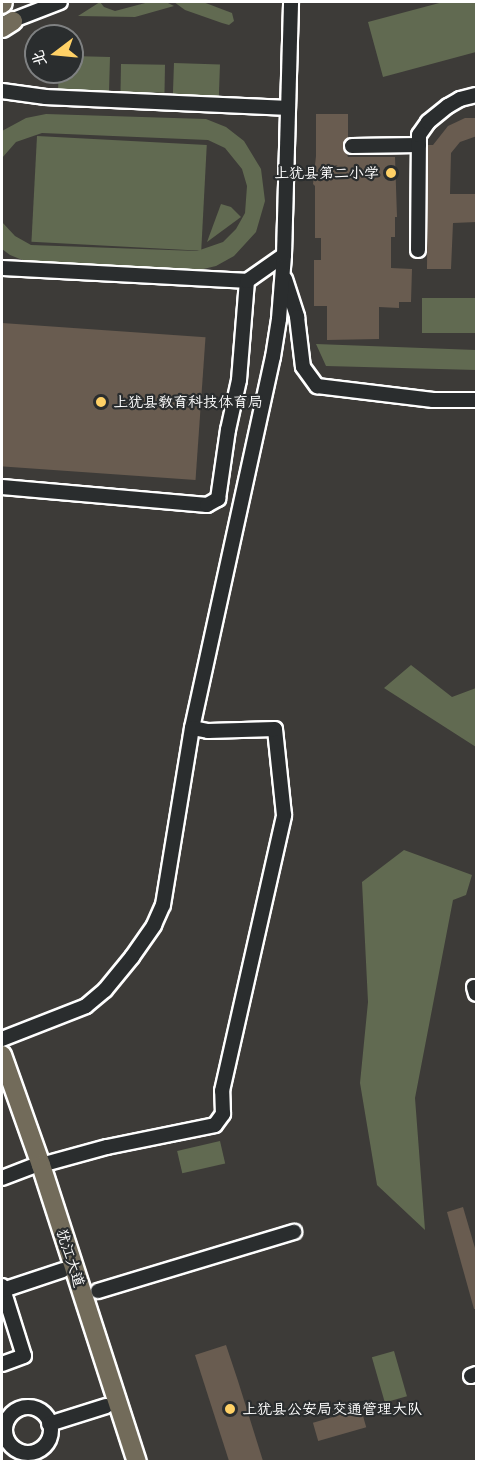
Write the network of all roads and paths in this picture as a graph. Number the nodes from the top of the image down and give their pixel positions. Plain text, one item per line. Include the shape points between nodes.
1 (60, 2) edge
2 (291, 2) edge
3 (5, 25) edge
4 (2, 92) edge
5 (477, 95) edge
6 (288, 108) junction
7 (418, 145) junction
8 (352, 146) dead end
9 (418, 250) dead end
10 (284, 255) junction
11 (2, 268) edge
12 (283, 271) junction
13 (247, 281) junction
14 (477, 400) edge
15 (2, 487) edge
16 (192, 728) junction
17 (2, 1039) edge
18 (2, 1055) edge
19 (2, 1086) edge
20 (36, 1166) junction
21 (2, 1178) edge
22 (294, 1232) dead end
23 (63, 1270) junction
24 (2, 1288) edge
25 (98, 1291) dead end
26 (2, 1364) edge
27 (106, 1406) junction
28 (50, 1424) junction
29 (14, 1456) edge
30 (124, 1461) edge
31 (137, 1461) edge

1 - 3 street
2 - 6 street
4 - 6 street
5 - 7 street via 460,99 428,122 419,135
6 - 10 street
7 - 8 street
7 - 9 street
10 - 12 street
10 - 13 street
11 - 13 street
12 - 14 street via 297,317 303,367 317,386 433,400
12 - 16 street via 273,357
13 - 15 street via 239,380 218,499 207,504
16 - 17 street via 163,905 154,925 105,990 86,1006
16 - 20 street via 275,729 284,815 222,1090 222,1114 215,1125
18 - 20 main road, 犹江大道
19 - 20 main road, 犹江大道
20 - 21 street
20 - 23 main road, 犹江大道
20 - 31 main road, 犹江大道
22 - 25 street
23 - 24 street
23 - 27 main road, 犹江大道
24 - 26 street via 24,1356
27 - 28 street
27 - 30 main road, 犹江大道
28 - 29 street via 48,1440 40,1449
28 - 29 street via 33,1407 12,1413 5,1431

